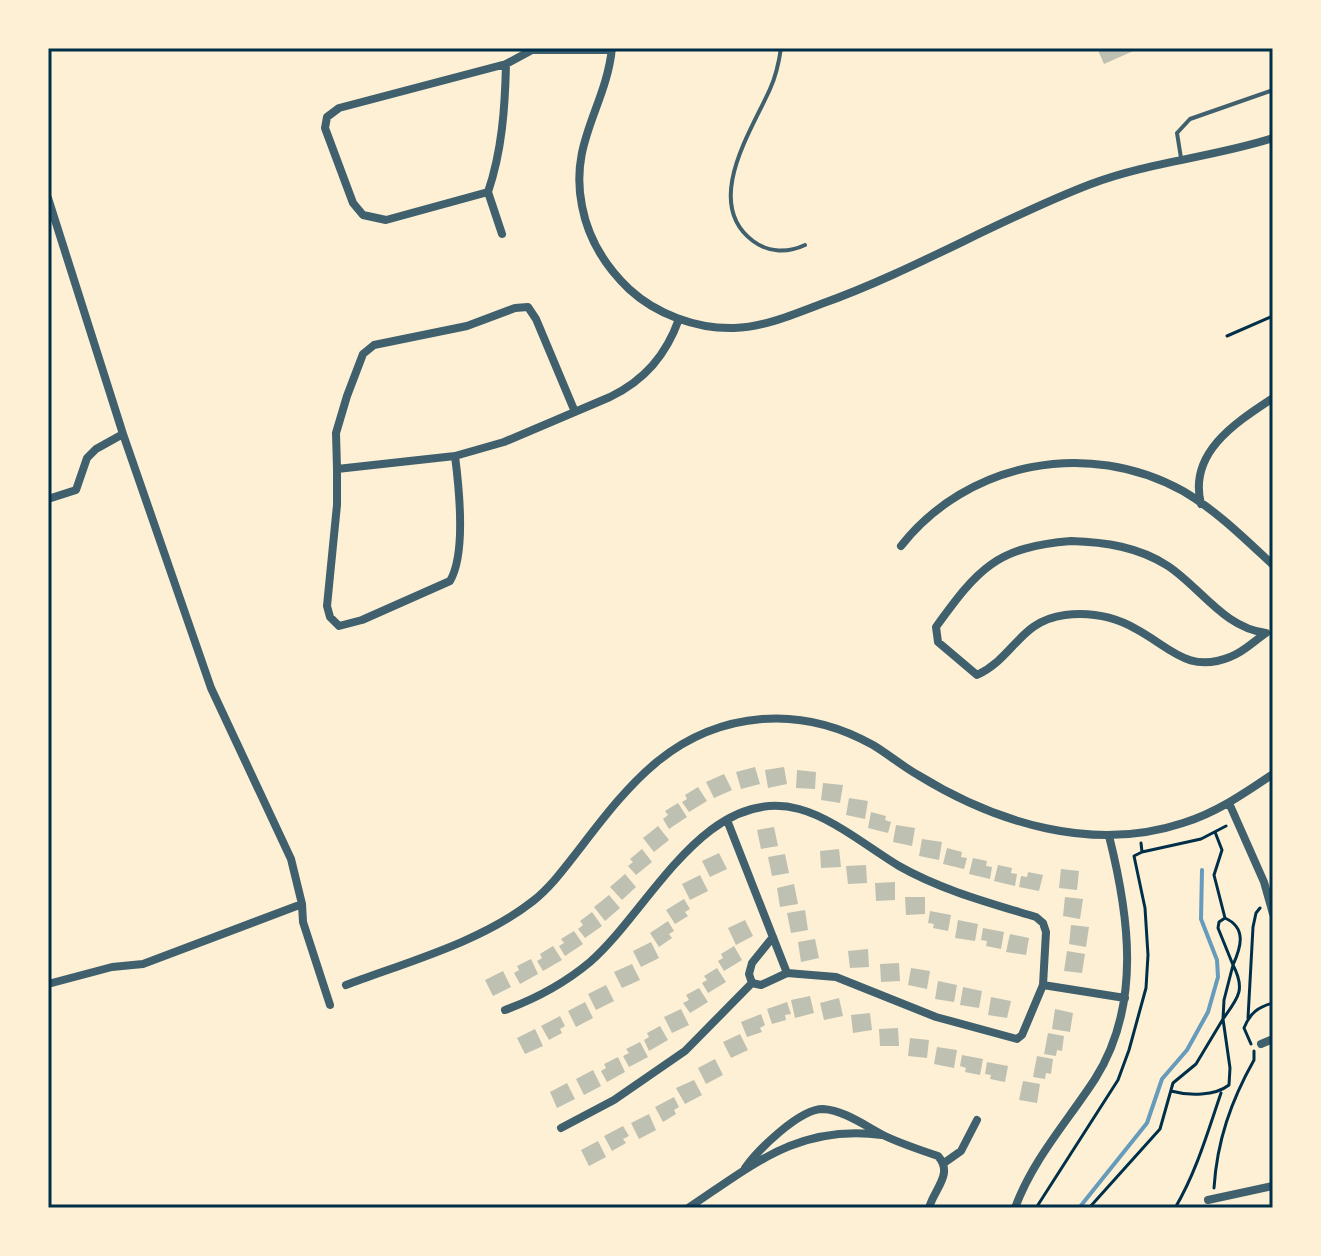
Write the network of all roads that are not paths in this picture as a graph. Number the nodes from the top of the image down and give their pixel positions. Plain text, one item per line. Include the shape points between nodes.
1 (781, 48) edge
2 (612, 49) edge
3 (506, 64) junction
4 (1273, 90) edge
5 (1273, 138) edge
6 (1182, 161) junction
7 (488, 192) junction
8 (48, 198) edge
9 (502, 234) dead end
10 (805, 245) dead end
11 (679, 319) junction
12 (1273, 398) edge
13 (575, 412) junction
14 (123, 434) junction
15 (455, 456) junction
16 (337, 469) junction
17 (48, 499) edge
18 (1201, 504) junction
19 (901, 546) dead end
20 (1273, 565) edge
21 (1269, 630) edge
22 (1273, 774) edge
23 (1229, 803) junction
24 (727, 820) junction
25 (1109, 836) junction
26 (1268, 880) edge
27 (302, 904) junction
28 (1273, 914) edge
29 (773, 937) junction
30 (787, 973) junction
31 (752, 983) junction
32 (48, 984) edge
33 (346, 985) dead end
34 (1043, 985) junction
35 (1125, 998) junction
36 (330, 1005) dead end
37 (505, 1010) dead end
38 (1273, 1039) edge
39 (1261, 1044) dead end
40 (977, 1120) dead end
41 (561, 1128) dead end
42 (883, 1135) junction
43 (944, 1163) junction
44 (745, 1168) junction
45 (1273, 1186) edge
46 (1211, 1200) road end
47 (688, 1208) edge
48 (929, 1208) edge
49 (1015, 1208) edge

1 - 10 lane via 769,91 736,161 732,200 739,225 758,244 784,251
2 - 3 street via 532,50
2 - 11 street via 581,150 585,220 621,281 648,304
3 - 7 street via 504,115
3 - 7 street via 339,108 325,128 353,203 370,218 386,220
4 - 6 lane via 1190,119 1177,133
5 - 6 street
6 - 11 street via 1094,183 843,296 768,324 723,328
7 - 9 street
8 - 14 street
11 - 13 street via 668,346 644,376
12 - 18 street via 1207,454 1199,473
13 - 15 street
13 - 16 street via 536,319 528,307 515,308 467,326 374,345 363,354 336,433
14 - 17 street via 87,458 76,490
14 - 27 street via 211,688 291,859
15 - 16 street
15 - 16 street via 460,498 450,581 344,626 330,617 327,606
18 - 19 street via 1163,482 1122,468 1079,462 1038,465 961,492 928,516
18 - 20 street
21 - 21 street via 1232,656 1201,662 1173,654 1122,622 1064,615 1034,624 993,667 977,675 938,642 936,627 994,561 1031,546 1071,541 1111,544 1156,560 1232,621 1252,631
22 - 23 street
23 - 25 street via 1165,829
23 - 26 street
24 - 29 street
24 - 34 street via 771,806 808,812 901,867 1036,917 1046,932
24 - 37 street via 690,848 590,962 560,984
25 - 33 street via 1048,829 992,812 940,789 838,729 794,719 746,721 700,735 649,767 549,886 520,910 479,935
25 - 35 street via 1127,937
26 - 28 street
27 - 32 street via 143,964
27 - 36 street
29 - 30 street
29 - 31 street via 750,969
30 - 31 street via 761,985
30 - 34 street via 836,977 936,1017 1017,1039
31 - 41 street via 685,1051 614,1100
34 - 35 street
35 - 49 street via 1100,1069 1039,1157
38 - 39 street
40 - 43 street via 961,1151
42 - 43 street
42 - 44 street via 817,1136 786,1145
42 - 44 street via 830,1110 812,1111
43 - 48 street via 946,1173
44 - 47 street
45 - 46 street

